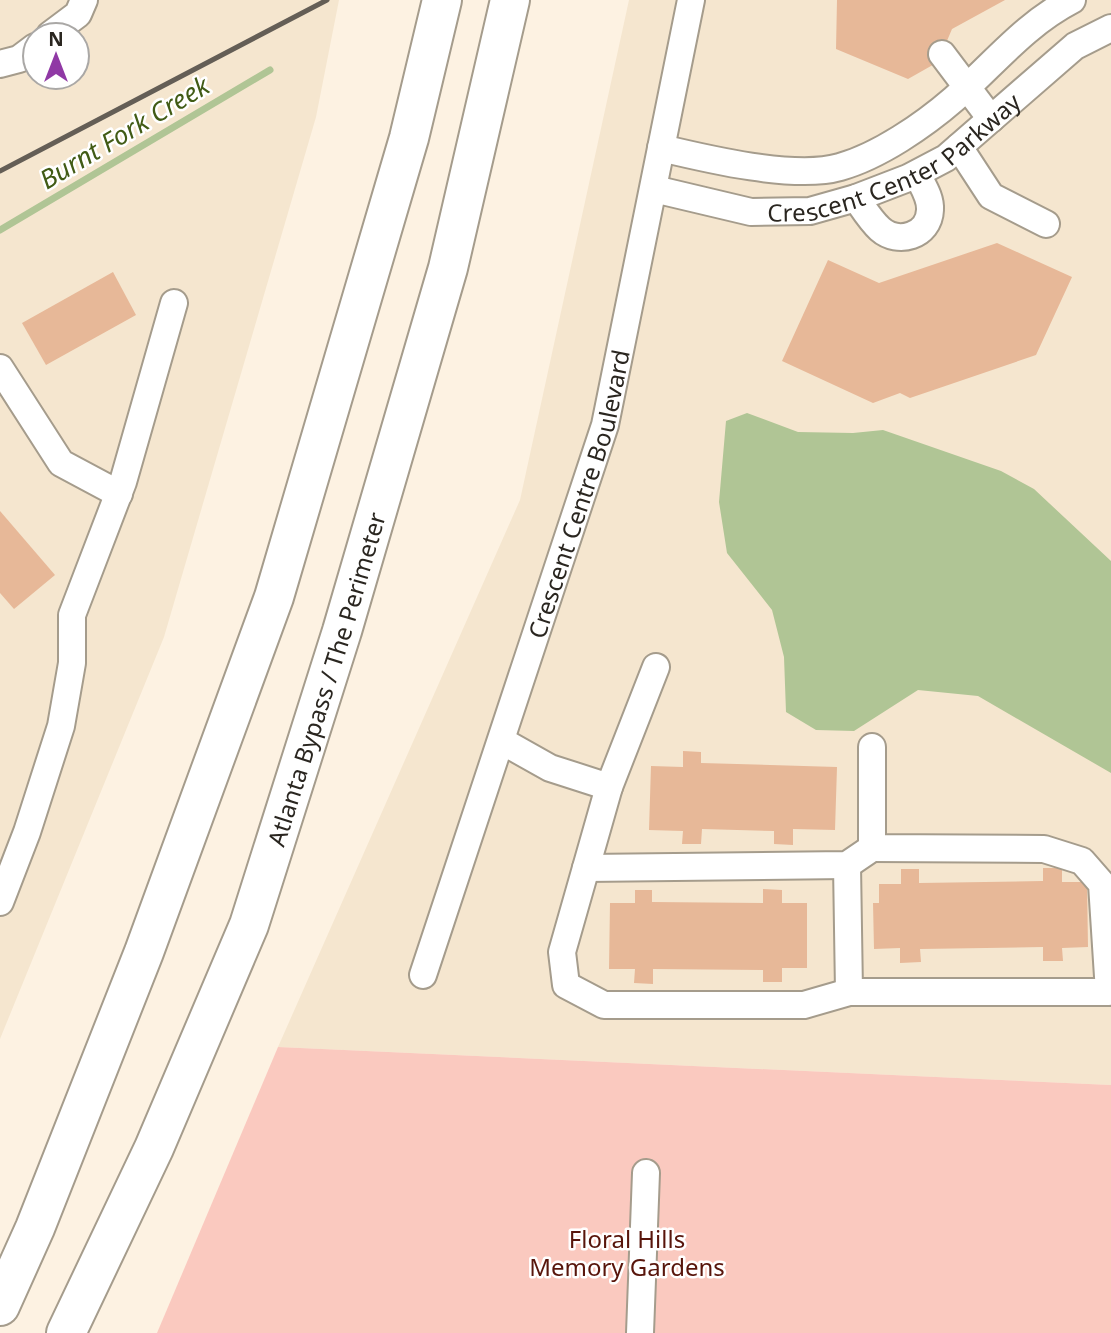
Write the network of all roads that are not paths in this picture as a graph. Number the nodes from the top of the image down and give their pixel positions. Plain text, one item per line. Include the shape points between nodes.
1 (85, 0) edge
2 (442, 0) edge
3 (510, 0) edge
4 (691, 0) edge
5 (1072, 0) edge
6 (69, 21) edge
7 (1111, 28) edge
8 (942, 54) dead end
9 (21, 58) edge
10 (0, 64) edge
11 (966, 87) junction
12 (991, 119) junction
13 (959, 147) junction
14 (661, 148) junction
15 (917, 174) junction
16 (654, 189) junction
17 (856, 198) junction
18 (1046, 224) dead end
19 (174, 303) dead end
20 (0, 368) edge
21 (118, 495) junction
22 (656, 667) dead end
23 (502, 741) junction
24 (872, 747) dead end
25 (609, 787) junction
26 (872, 848) junction
27 (847, 865) junction
28 (586, 868) junction
29 (0, 902) edge
30 (423, 975) dead end
31 (849, 992) junction
32 (646, 1173) dead end
33 (0, 1306) edge
34 (66, 1333) edge
35 (640, 1333) edge

1 - 6 street
2 - 33 highway via 409,138 274,597 145,952
3 - 34 highway, Atlanta Bypass / The Perimeter via 448,268 342,631 249,925 154,1148
4 - 14 street, Crescent Centre Boulevard
5 - 11 street, Crescent Center Parkway via 1027,28
7 - 12 street, Crescent Center Parkway via 1075,46
8 - 11 street
9 - 10 street
11 - 12 street
11 - 14 street, Crescent Center Parkway via 893,141 839,167 758,166
12 - 13 street, Crescent Center Parkway
13 - 15 street, Crescent Center Parkway
13 - 18 street via 991,196
14 - 16 street, Crescent Centre Boulevard
15 - 17 street, Crescent Center Parkway
15 - 17 street via 930,211 924,227 910,237 896,238 881,230
16 - 17 street, Crescent Center Parkway via 751,212 810,211
16 - 23 street, Crescent Centre Boulevard via 605,425
19 - 21 street
20 - 21 street via 61,463
21 - 29 street via 72,615 72,663 61,726
22 - 25 street
23 - 25 street via 550,768
23 - 30 street, Crescent Centre Boulevard
24 - 26 street
25 - 28 street
26 - 27 street
26 - 31 street via 1044,849 1082,862 1102,884 1109,992
27 - 28 street
27 - 31 street
28 - 31 street via 562,952 566,985 604,1005 804,1005
32 - 35 street

